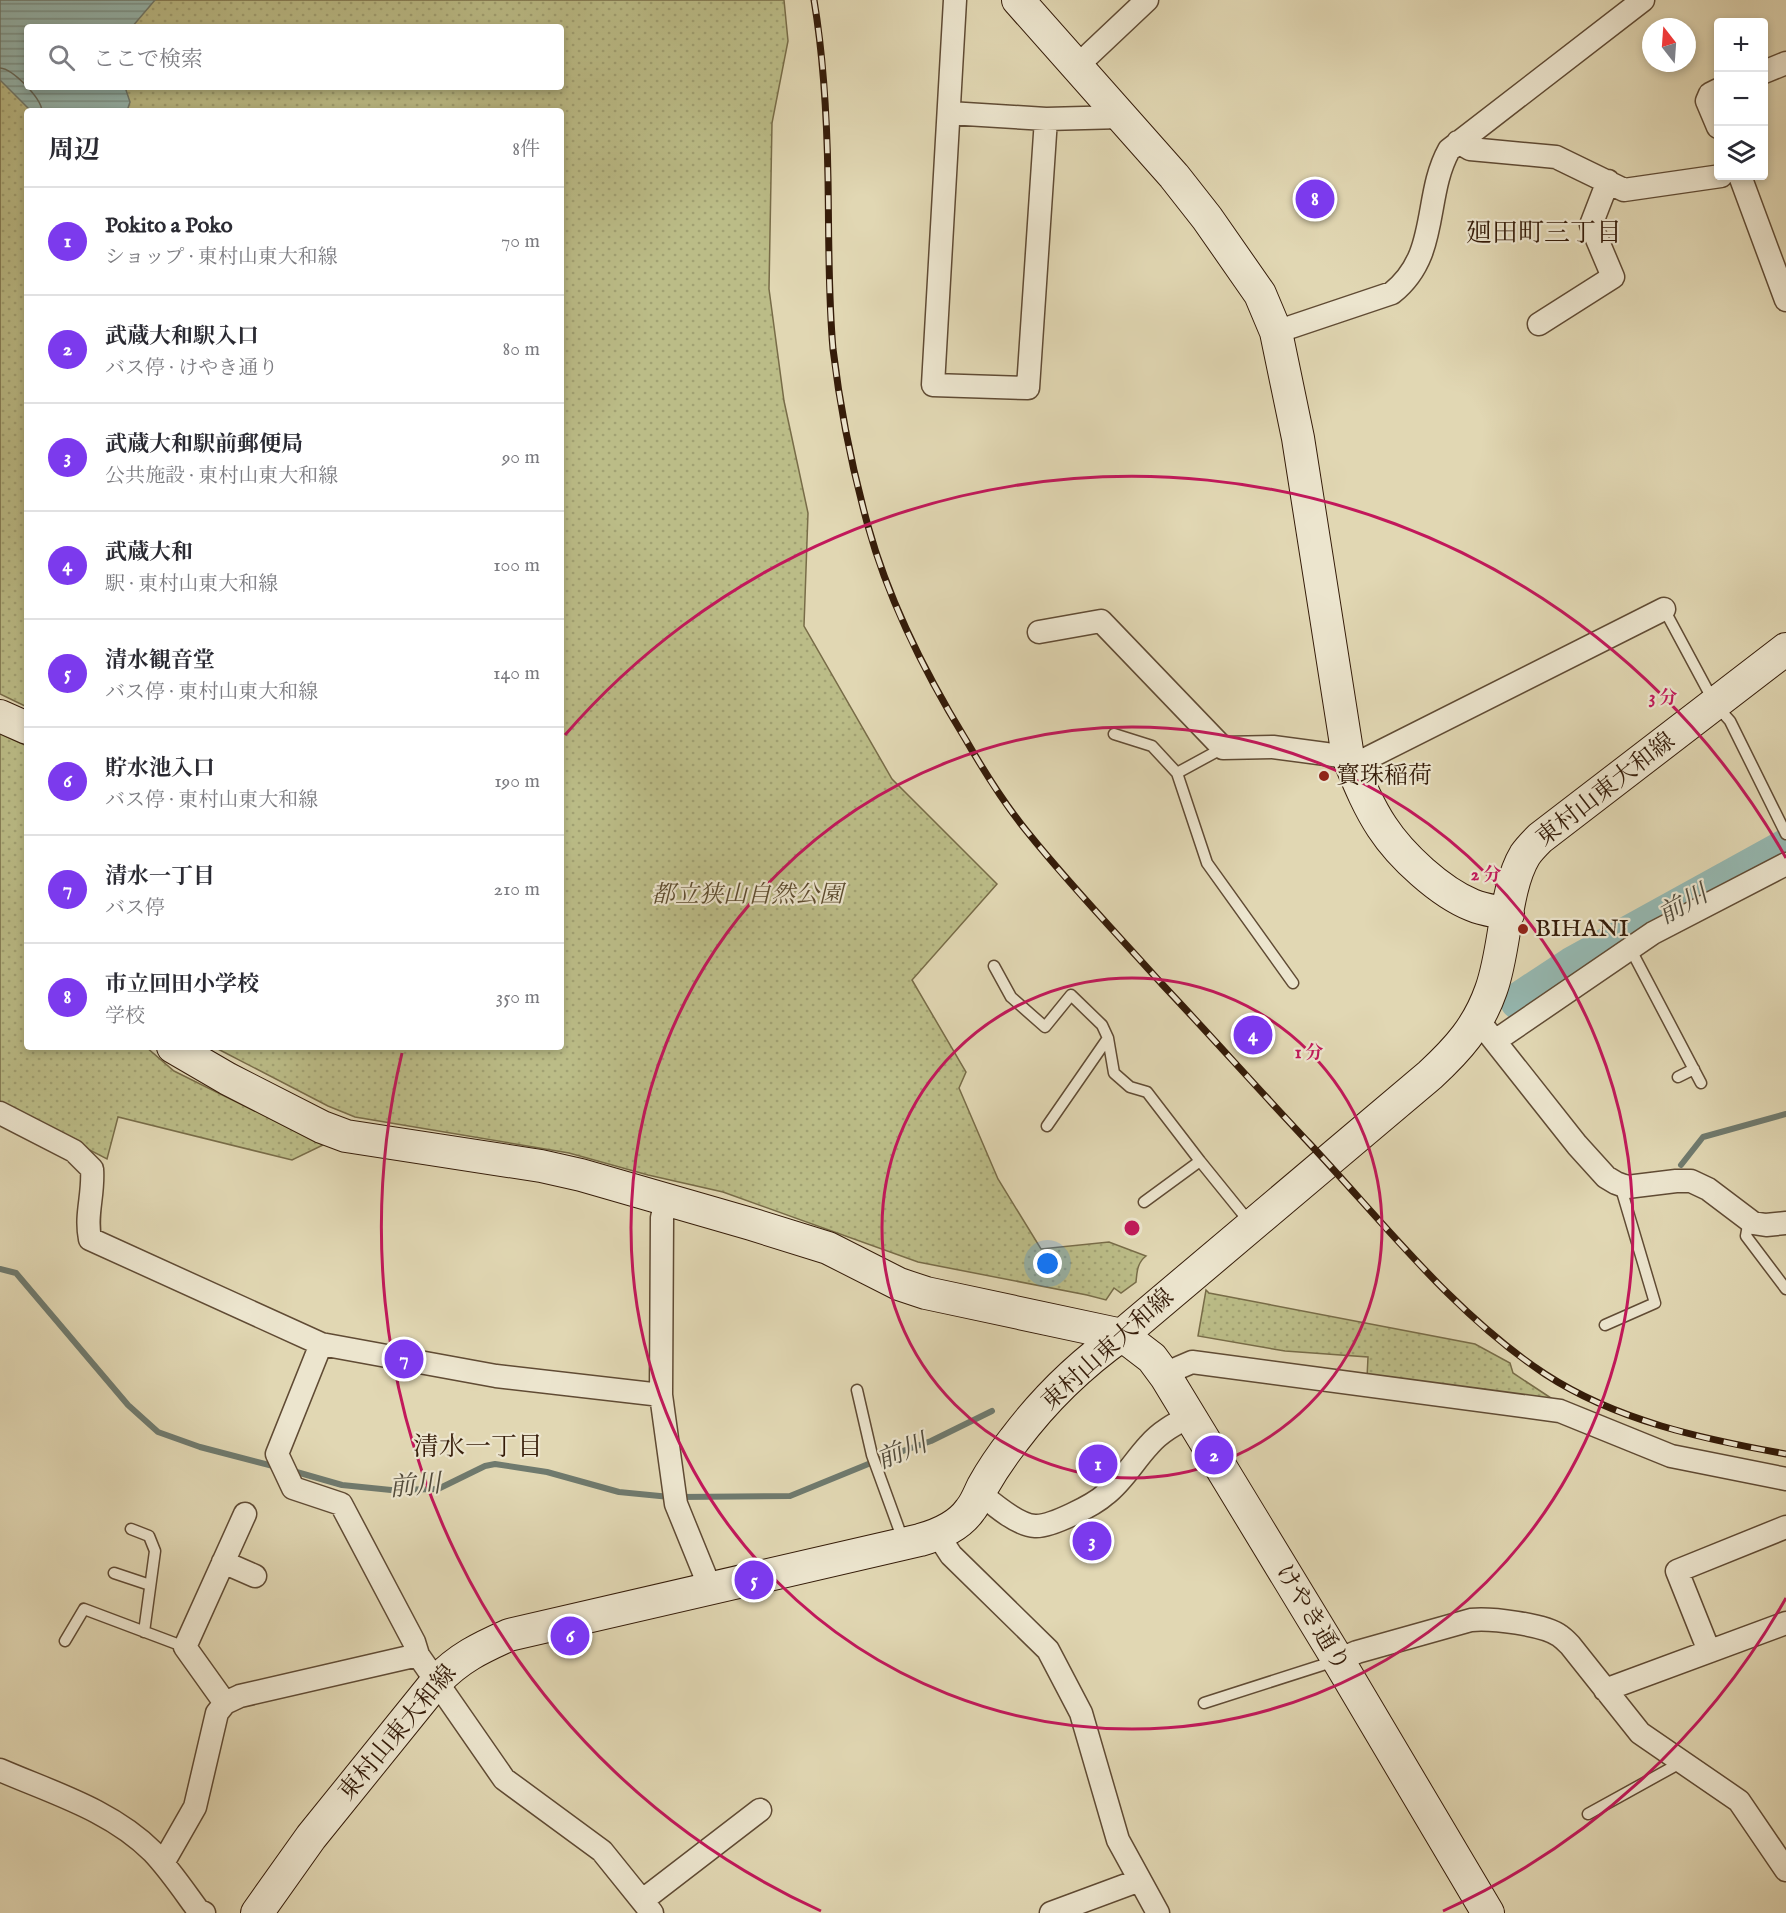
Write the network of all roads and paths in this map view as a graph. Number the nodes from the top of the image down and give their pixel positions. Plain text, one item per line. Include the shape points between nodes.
1 (955, 0) edge
2 (1018, 0) edge
3 (1147, 0) edge
4 (1643, 0) edge
5 (1786, 63) edge
6 (1076, 67) junction
7 (1768, 70) edge
8 (1714, 92) edge
9 (949, 114) junction
10 (1714, 116) edge
11 (1122, 117) junction
12 (1046, 119) junction
13 (1458, 141) junction
14 (1714, 177) edge
15 (1741, 180) edge
16 (1608, 181) junction
17 (1786, 300) edge
18 (1539, 324) dead end
19 (1276, 332) junction
20 (1664, 609) joint
21 (1039, 632) dead end
22 (1786, 649) edge
23 (1715, 704) junction
24 (0, 716) edge
25 (24, 727) edge
26 (1114, 734) dead end
27 (1223, 748) junction
28 (1350, 761) junction
29 (1177, 773) junction
30 (1786, 834) edge
31 (1786, 864) edge
32 (1508, 914) junction
33 (1630, 948) junction
34 (994, 966) dead end
35 (1293, 983) dead end
36 (1486, 1030) junction
37 (1108, 1038) junction
38 (178, 1050) edge
39 (1694, 1069) junction
40 (1678, 1077) dead end
41 (1701, 1083) dead end
42 (0, 1113) edge
43 (1047, 1126) dead end
44 (1200, 1161) junction
45 (1620, 1185) junction
46 (666, 1200) junction
47 (1144, 1202) dead end
48 (1749, 1220) junction
49 (1786, 1223) edge
50 (1252, 1224) junction
51 (1786, 1289) edge
52 (1605, 1325) dead end
53 (1122, 1335) junction
54 (321, 1344) junction
55 (1166, 1377) junction
56 (857, 1390) dead end
57 (661, 1395) junction
58 (1190, 1416) junction
59 (1786, 1479) edge
60 (980, 1493) junction
61 (245, 1514) dead end
62 (1786, 1527) edge
63 (131, 1529) dead end
64 (938, 1535) junction
65 (904, 1544) junction
66 (223, 1562) junction
67 (114, 1573) dead end
68 (255, 1576) dead end
69 (150, 1586) junction
70 (711, 1590) junction
71 (1786, 1623) edge
72 (144, 1632) junction
73 (65, 1641) dead end
74 (184, 1647) junction
75 (1709, 1651) junction
76 (418, 1655) junction
77 (1338, 1660) junction
78 (437, 1681) junction
79 (1605, 1690) junction
80 (225, 1703) junction
81 (1204, 1703) dead end
82 (1682, 1762) junction
83 (0, 1770) edge
84 (760, 1809) dead end
85 (1588, 1814) dead end
86 (163, 1863) junction
87 (1786, 1870) edge
88 (1140, 1880) junction
89 (647, 1907) edge
90 (204, 1913) edge
91 (256, 1913) edge
92 (1051, 1913) edge
93 (1158, 1913) edge
94 (1488, 1913) edge

1 - 9 street
2 - 6 street
3 - 6 street
4 - 13 street
5 - 7 street
6 - 11 street
8 - 10 street via 1707,101
9 - 12 street
9 - 12 street via 933,385 1028,388
11 - 12 street
11 - 19 street via 1201,209 1238,260 1260,294
13 - 16 street via 1470,149 1556,157
13 - 19 street via 1442,162 1426,240 1405,283 1392,293
14 - 16 street via 1624,190
15 - 17 street
16 - 18 street via 1591,225 1613,277
19 - 28 street via 1300,448
20 - 23 lane
20 - 28 street
21 - 27 street via 1101,621
22 - 23 street, 東村山東大和線
23 - 30 lane via 1731,721
23 - 32 street, 東村山東大和線 via 1540,838 1525,855 1512,888
24 - 25 street
26 - 29 lane via 1152,746
27 - 28 street via 1273,747
27 - 29 lane
28 - 32 street via 1383,829 1406,855 1440,886 1472,905
29 - 35 lane via 1207,863
31 - 33 street
32 - 36 street, 東村山東大和線
33 - 36 street
33 - 39 lane
34 - 37 lane via 1011,997 1045,1027 1071,995 1102,1025
36 - 45 street via 1577,1145 1606,1177
36 - 50 street, 東村山東大和線 via 1458,1049
37 - 43 lane
37 - 44 lane via 1114,1072 1130,1087 1148,1092
38 - 46 street via 340,1134 541,1166
39 - 40 lane
39 - 41 lane
42 - 54 street via 74,1151 92,1169 94,1184 87,1225 90,1239
44 - 47 lane
44 - 50 lane
45 - 48 street via 1691,1181
45 - 52 lane via 1655,1303
46 - 53 street via 828,1248 899,1284 926,1293
46 - 57 street via 662,1218
48 - 49 street via 1766,1225
48 - 51 lane via 1746,1236
50 - 53 street, 東村山東大和線
53 - 55 street, けやき通り via 1152,1358
53 - 60 street, 東村山東大和線 via 1095,1354 1014,1439
54 - 57 street via 496,1376
54 - 76 street via 277,1454 293,1488 341,1504
55 - 58 street, けやき通り
55 - 59 street via 1192,1362 1560,1411 1671,1456
56 - 65 lane via 872,1455
57 - 70 street via 675,1495
58 - 60 street via 1149,1445 1106,1495 1055,1523 1034,1526 1008,1515
58 - 77 street, けやき通り
60 - 64 street, 東村山東大和線 via 970,1511
61 - 66 street
62 - 75 street via 1677,1571
63 - 69 lane via 149,1536 155,1551
64 - 65 street, 東村山東大和線
64 - 88 street via 951,1555 1052,1657 1081,1713 1118,1840
65 - 70 street, 東村山東大和線
66 - 68 street
66 - 74 street
67 - 69 lane
69 - 72 lane
70 - 78 street, 東村山東大和線 via 509,1635 475,1650
71 - 75 street
72 - 73 lane via 84,1610
72 - 74 lane
74 - 80 street
75 - 79 street
76 - 78 street
76 - 80 street via 240,1696
77 - 79 street via 1485,1619 1559,1635
77 - 81 lane
77 - 94 street, けやき通り
78 - 89 street via 504,1779 602,1851
78 - 91 street, 東村山東大和線 via 311,1837
79 - 82 street via 1640,1733
80 - 86 street via 217,1713 195,1807
82 - 85 lane
82 - 87 street via 1738,1801
83 - 86 street via 78,1801 112,1820
84 - 89 street
86 - 90 street
88 - 92 street
88 - 93 street

